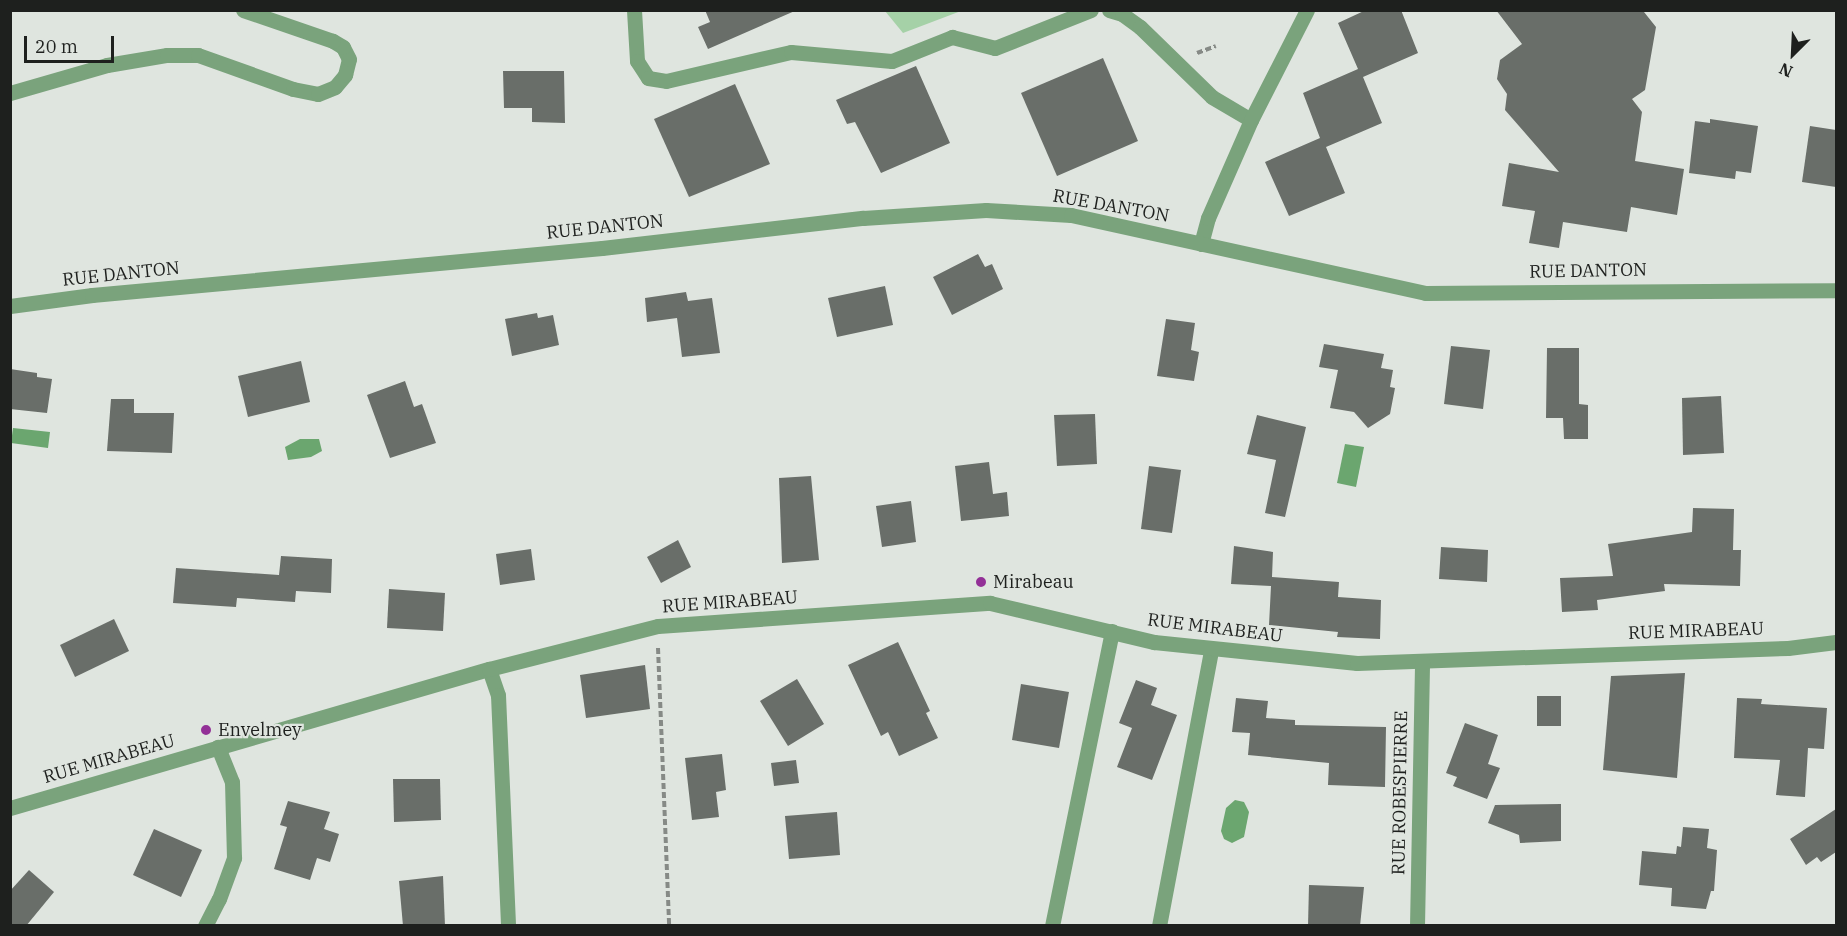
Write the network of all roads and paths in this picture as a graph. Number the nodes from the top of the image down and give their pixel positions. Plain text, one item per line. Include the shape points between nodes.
1 (243, 10) edge
2 (634, 10) edge
3 (1091, 10) edge
4 (1109, 10) edge
5 (1307, 10) edge
6 (10, 93) edge
7 (1251, 120) junction
8 (1201, 244) junction
9 (1836, 290) edge
10 (10, 306) edge
11 (658, 626) junction
12 (1112, 631) junction
13 (1836, 642) edge
14 (1211, 650) junction
15 (1422, 662) junction
16 (489, 669) junction
17 (218, 747) junction
18 (10, 808) edge
19 (205, 926) edge
20 (508, 926) edge
21 (669, 926) edge
22 (1052, 926) edge
23 (1159, 926) edge
24 (1417, 926) edge

1 - 6 street via 343,47 349,59 345,75 335,87 318,94 198,55 167,55 107,65
2 - 3 street via 637,61 648,78 666,81 791,52 892,61 952,37 995,48
4 - 7 street via 1140,27 1212,97
5 - 7 street
7 - 8 street via 1208,218
8 - 9 street, RUE DANTON via 1425,293
8 - 10 street, RUE DANTON via 1071,215 986,210 863,218 602,248
11 - 12 street, RUE MIRABEAU via 990,603
11 - 16 street, RUE MIRABEAU
11 - 21 path
12 - 14 street, RUE MIRABEAU
12 - 22 street
13 - 15 street, RUE MIRABEAU via 1788,648
14 - 15 street, RUE MIRABEAU via 1357,663
14 - 23 street
15 - 24 street, RUE ROBESPIERRE
16 - 17 street, RUE MIRABEAU
16 - 20 street via 498,695
17 - 18 street, RUE MIRABEAU
17 - 19 street via 232,782 234,858

